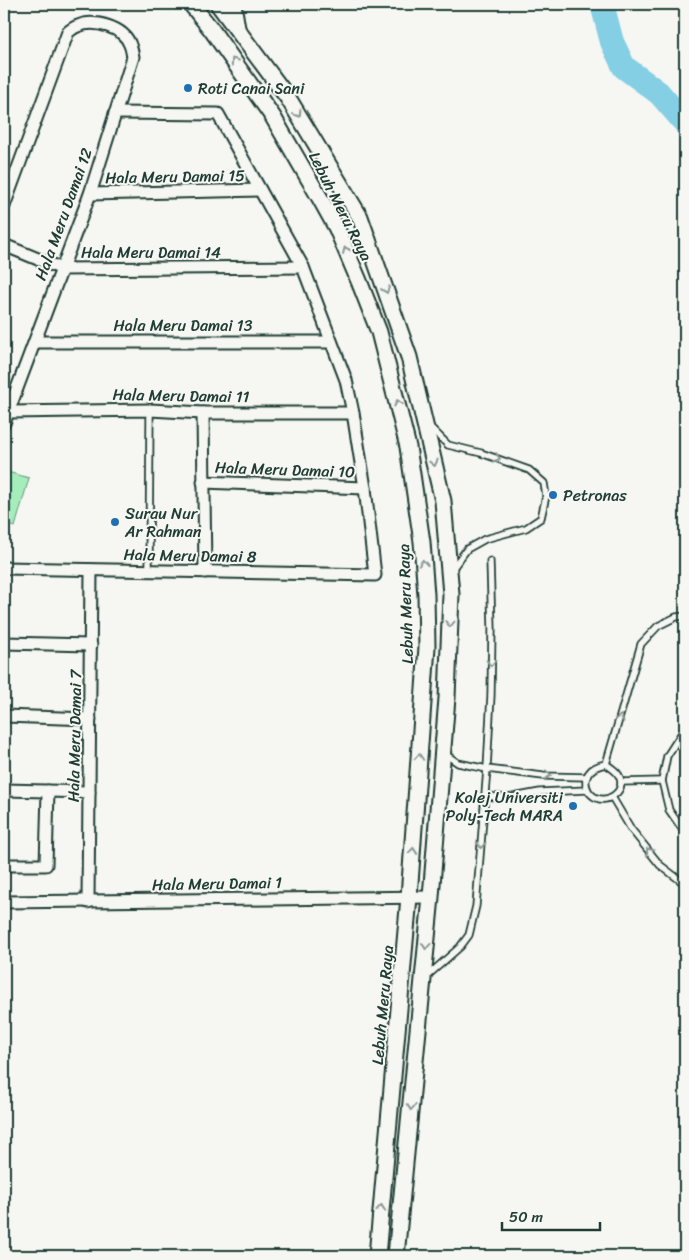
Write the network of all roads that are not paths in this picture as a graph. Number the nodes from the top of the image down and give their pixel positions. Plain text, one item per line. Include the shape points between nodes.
1 (192, 4) edge
2 (208, 4) edge
3 (218, 4) edge
4 (233, 4) edge
5 (211, 29) junction
6 (238, 32) junction
7 (115, 113) junction
8 (260, 190) junction
9 (90, 194) junction
10 (4, 206) edge
11 (4, 246) edge
12 (303, 267) junction
13 (62, 269) junction
14 (35, 342) junction
15 (331, 342) junction
16 (150, 410) junction
17 (9, 412) junction
18 (203, 413) junction
19 (352, 413) junction
20 (424, 422) junction
21 (4, 423) edge
22 (203, 482) junction
23 (365, 488) junction
24 (490, 562) dead end
25 (4, 568) edge
26 (91, 570) junction
27 (149, 571) junction
28 (205, 572) junction
29 (449, 573) junction
30 (685, 616) edge
31 (4, 643) edge
32 (91, 645) junction
33 (4, 716) edge
34 (90, 719) junction
35 (685, 728) edge
36 (442, 752) junction
37 (606, 764) junction
38 (487, 769) junction
39 (587, 777) junction
40 (662, 781) junction
41 (620, 782) junction
42 (4, 790) edge
43 (587, 790) junction
44 (48, 791) junction
45 (89, 792) junction
46 (485, 796) junction
47 (612, 797) junction
48 (685, 833) edge
49 (4, 865) edge
50 (685, 884) edge
51 (409, 897) junction
52 (431, 897) junction
53 (4, 902) edge
54 (88, 902) junction
55 (423, 980) junction
56 (377, 1256) edge
57 (396, 1256) edge

1 - 5 main road, Lebuh Meru Raya
2 - 5 main road
3 - 6 main road, Lebuh Meru Raya
4 - 6 main road
51 -> 5 main road, Lebuh Meru Raya via 427,647 422,542 408,447 379,332 337,229 272,117
6 -> 20 main road, Lebuh Meru Raya via 288,98 360,217 409,357
7 - 8 street via 218,114
7 - 9 street, Hala Meru Damai 12
7 - 10 street, Hala Meru Damai 12 via 132,57 130,44 120,32 105,25 91,23 78,26 68,32
8 - 9 street, Hala Meru Damai 15
8 - 12 street
9 - 13 street, Hala Meru Damai 12
11 - 13 street, Hala Meru Damai 14
12 - 13 street, Hala Meru Damai 14
12 - 15 street
13 - 14 street, Hala Meru Damai 12
14 - 15 street, Hala Meru Damai 13
14 - 17 street, Hala Meru Damai 12
15 - 19 street via 346,380
16 - 17 street, Hala Meru Damai 11
16 - 18 street, Hala Meru Damai 11
16 - 27 lane
17 - 21 street, Hala Meru Damai 12
18 - 19 street, Hala Meru Damai 11
18 - 22 street
19 - 23 street
20 -> 29 main road, Lebuh Meru Raya via 443,502
20 -> 29 lane via 448,445 529,470 544,483 546,496 541,518 526,528 485,539 467,549
22 - 23 street, Hala Meru Damai 10
22 - 28 street
23 - 28 street, Hala Meru Damai 8 via 375,575
24 -> 38 lane via 492,629
25 - 26 street, Hala Meru Damai 8
26 - 27 street, Hala Meru Damai 8
26 - 32 street, Hala Meru Damai 7
27 - 28 street, Hala Meru Damai 8
29 -> 36 main road, Lebuh Meru Raya via 451,594
37 -> 30 lane via 640,644 658,626
31 - 32 street
32 - 34 street, Hala Meru Damai 7
33 - 34 street
34 - 45 street, Hala Meru Damai 7
35 - 40 lane via 667,756
36 - 38 lane via 458,763
36 - 52 main road, Lebuh Meru Raya
37 - 39 lane via 591,770
37 - 41 lane via 619,775
38 -> 39 lane via 543,776
38 - 46 lane
39 - 43 lane
40 - 41 lane
40 - 48 lane via 669,810
41 - 47 lane
42 - 44 street
43 - 46 lane via 540,792 508,798
43 - 47 lane via 601,800
44 - 45 street
44 - 49 street via 46,866
45 - 54 street, Hala Meru Damai 7
46 -> 55 lane via 476,906 469,935
50 -> 47 lane via 660,865 631,829
51 - 52 street, Hala Meru Damai 1
51 - 54 street, Hala Meru Damai 1
56 -> 51 main road, Lebuh Meru Raya
52 -> 55 main road, Lebuh Meru Raya
53 - 54 street, Hala Meru Damai 1
55 -> 57 main road, Lebuh Meru Raya

